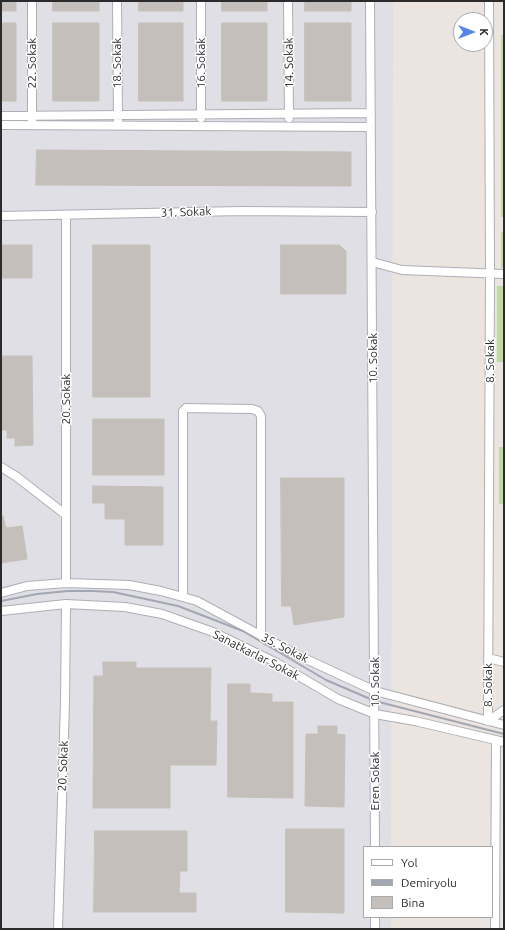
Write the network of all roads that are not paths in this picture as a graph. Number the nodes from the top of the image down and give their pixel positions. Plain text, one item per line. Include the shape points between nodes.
1 (32, 1) edge
2 (117, 1) edge
3 (201, 1) edge
4 (288, 1) edge
5 (370, 1) edge
6 (489, 1) edge
7 (371, 113) junction
8 (201, 114) junction
9 (289, 114) junction
10 (118, 115) junction
11 (1, 116) edge
12 (32, 116) junction
13 (1, 125) edge
14 (32, 125) junction
15 (201, 125) junction
16 (118, 126) junction
17 (289, 126) junction
18 (371, 126) junction
19 (372, 212) junction
20 (66, 215) junction
21 (1, 216) edge
22 (372, 262) junction
23 (490, 274) junction
24 (504, 274) edge
25 (1, 467) edge
26 (66, 515) junction
27 (66, 583) junction
28 (1, 593) edge
29 (183, 597) junction
30 (66, 604) junction
31 (1, 611) edge
32 (261, 636) junction
33 (488, 658) junction
34 (504, 662) edge
35 (375, 691) junction
36 (504, 710) edge
37 (375, 714) junction
38 (488, 721) junction
39 (504, 725) edge
40 (500, 741) edge
41 (375, 846) edge
42 (374, 918) edge
43 (58, 929) edge
44 (374, 929) edge
45 (495, 929) edge

1 - 12 street, 22. Sokak
2 - 10 street, 18. Sokak
3 - 8 street, 16. Sokak
4 - 9 street, 14. Sokak
5 - 7 street, 10. Sokak
6 - 23 street, 8. Sokak
7 - 9 street
7 - 18 street, 10. Sokak
8 - 9 street
8 - 10 street
8 - 15 street, 16. Sokak
9 - 17 street, 14. Sokak
10 - 12 street
10 - 16 street, 18. Sokak
11 - 12 street
12 - 14 street, 22. Sokak
13 - 14 street
14 - 16 street
15 - 16 street
15 - 17 street
17 - 18 street
18 - 19 street, 10. Sokak
19 - 20 street, 31. Sokak via 241,211
19 - 22 street, 10. Sokak
20 - 21 street, 31. Sokak
20 - 26 street, 20. Sokak
22 - 23 street via 402,270
22 - 35 street, 10. Sokak
23 - 24 street
23 - 33 street, 8. Sokak
25 - 26 street
26 - 27 street, 20. Sokak
27 - 28 street, 35. Sokak via 27,586
27 - 29 street, 35. Sokak via 129,585
29 - 32 street, 35. Sokak via 197,601
29 - 32 street via 183,411 186,408 258,411
30 - 31 street, Sanatkarlar Sokak
30 - 37 street, Sanatkarlar Sokak via 125,607 162,614 213,632 275,662 338,699
30 - 43 street, 20. Sokak
32 - 35 street, 35. Sokak
33 - 34 street
33 - 38 street, 8. Sokak
35 - 37 street, 10. Sokak
35 - 38 street, 35. Sokak
36 - 38 street
37 - 40 street, Sanatkarlar Sokak
37 - 41 street, Eren Sokak
38 - 39 street, 35. Sokak
40 - 45 street
42 - 44 street

